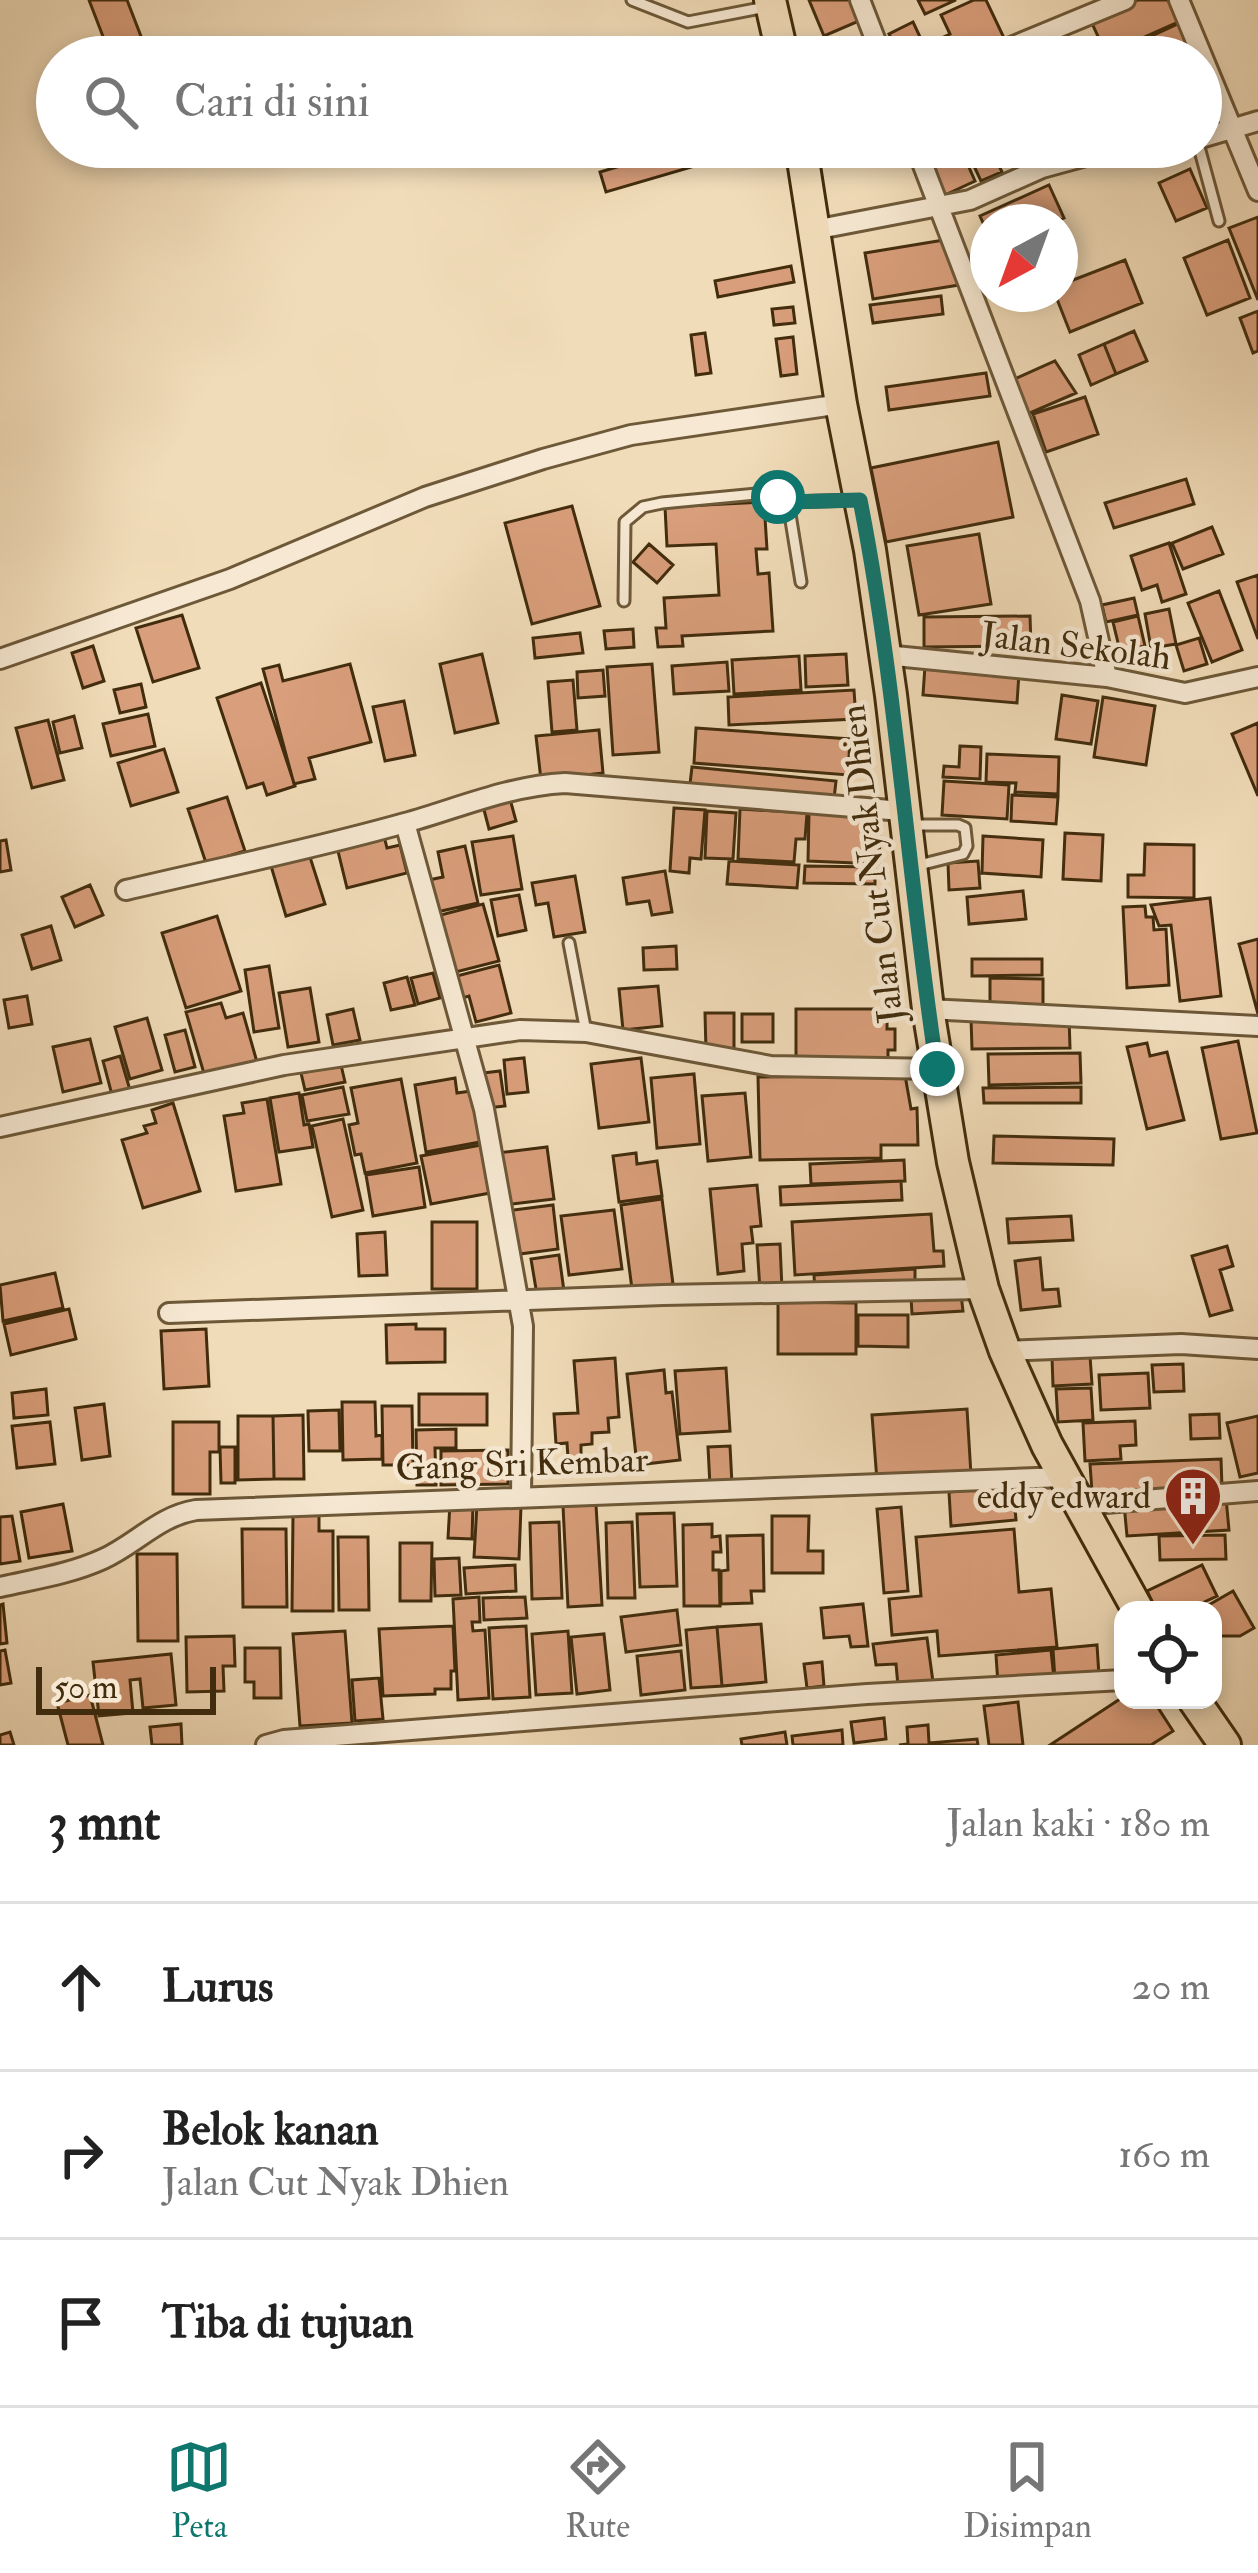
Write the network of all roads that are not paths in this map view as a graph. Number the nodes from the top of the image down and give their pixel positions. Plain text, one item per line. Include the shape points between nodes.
1 (632, 0) edge
2 (860, 0) edge
3 (1125, 0) edge
4 (1180, 0) edge
5 (771, 3) edge
6 (778, 36) edge
7 (874, 36) edge
8 (1038, 36) edge
9 (1194, 36) edge
10 (1222, 105) edge
11 (1258, 121) edge
12 (1232, 130) junction
13 (1222, 133) edge
14 (804, 168) edge
15 (924, 168) edge
16 (1042, 168) edge
17 (1205, 168) edge
18 (1258, 191) edge
19 (939, 208) junction
20 (1219, 220) dead end
21 (814, 230) junction
22 (841, 404) junction
23 (860, 500) junction
24 (788, 502) junction
25 (801, 583) dead end
26 (624, 601) dead end
27 (885, 655) junction
28 (0, 659) edge
29 (1107, 676) junction
30 (1258, 677) edge
31 (903, 818) junction
32 (405, 823) junction
33 (910, 867) junction
34 (126, 890) dead end
35 (569, 943) dead end
36 (928, 1009) junction
37 (1258, 1026) edge
38 (586, 1032) junction
39 (463, 1036) junction
40 (937, 1069) junction
41 (0, 1127) edge
42 (983, 1289) junction
43 (518, 1303) junction
44 (169, 1313) dead end
45 (1258, 1349) edge
46 (1005, 1351) junction
47 (1064, 1477) junction
48 (1258, 1491) edge
49 (521, 1497) junction
50 (1080, 1505) junction
51 (0, 1587) edge
52 (1133, 1601) edge
53 (1114, 1680) edge
54 (1200, 1709) edge
55 (378, 1739) edge
56 (304, 1742) edge
57 (266, 1745) edge
58 (1225, 1745) edge

1 - 5 lane via 688,22
2 - 7 street
3 - 8 street
4 - 9 street
5 - 6 main road
10 - 12 street
11 - 12 street
12 - 13 street
12 - 18 street
14 - 21 main road, Jalan Cut Nyak Dhien
15 - 19 street
16 - 19 street
17 - 20 lane
19 - 21 street
19 - 29 street via 1090,601
21 - 22 main road, Jalan Cut Nyak Dhien
22 - 23 main road, Jalan Cut Nyak Dhien
22 - 28 street via 631,435 543,459
23 - 24 lane
23 - 27 main road, Jalan Cut Nyak Dhien
24 - 25 lane
24 - 26 lane via 767,493 633,512 623,535
27 - 29 street, Jalan Sekolah
27 - 31 main road, Jalan Cut Nyak Dhien
29 - 30 street, Jalan Sekolah via 1185,693
31 - 32 street via 565,783 517,788
31 - 33 main road, Jalan Cut Nyak Dhien
31 - 33 lane via 965,828 968,846
32 - 34 street
32 - 39 street
33 - 36 main road, Jalan Cut Nyak Dhien
35 - 38 lane
36 - 37 street
36 - 40 main road, Jalan Cut Nyak Dhien
38 - 39 street
38 - 40 street via 771,1066
39 - 41 street via 284,1065
39 - 43 street
40 - 42 main road, Jalan Cut Nyak Dhien
42 - 43 street
42 - 46 main road, Jalan Cut Nyak Dhien
43 - 44 street
43 - 49 street
45 - 46 street
46 - 47 main road, Jalan Cut Nyak Dhien
47 - 49 street, Gang Sri Kembar
47 - 50 main road, Jalan Cut Nyak Dhien
48 - 50 street
49 - 51 street, Gang Sri Kembar via 196,1510 167,1518 105,1559
50 - 52 main road, Jalan Cut Nyak Dhien
53 - 55 street via 844,1695
54 - 58 main road
55 - 56 street
56 - 57 street

